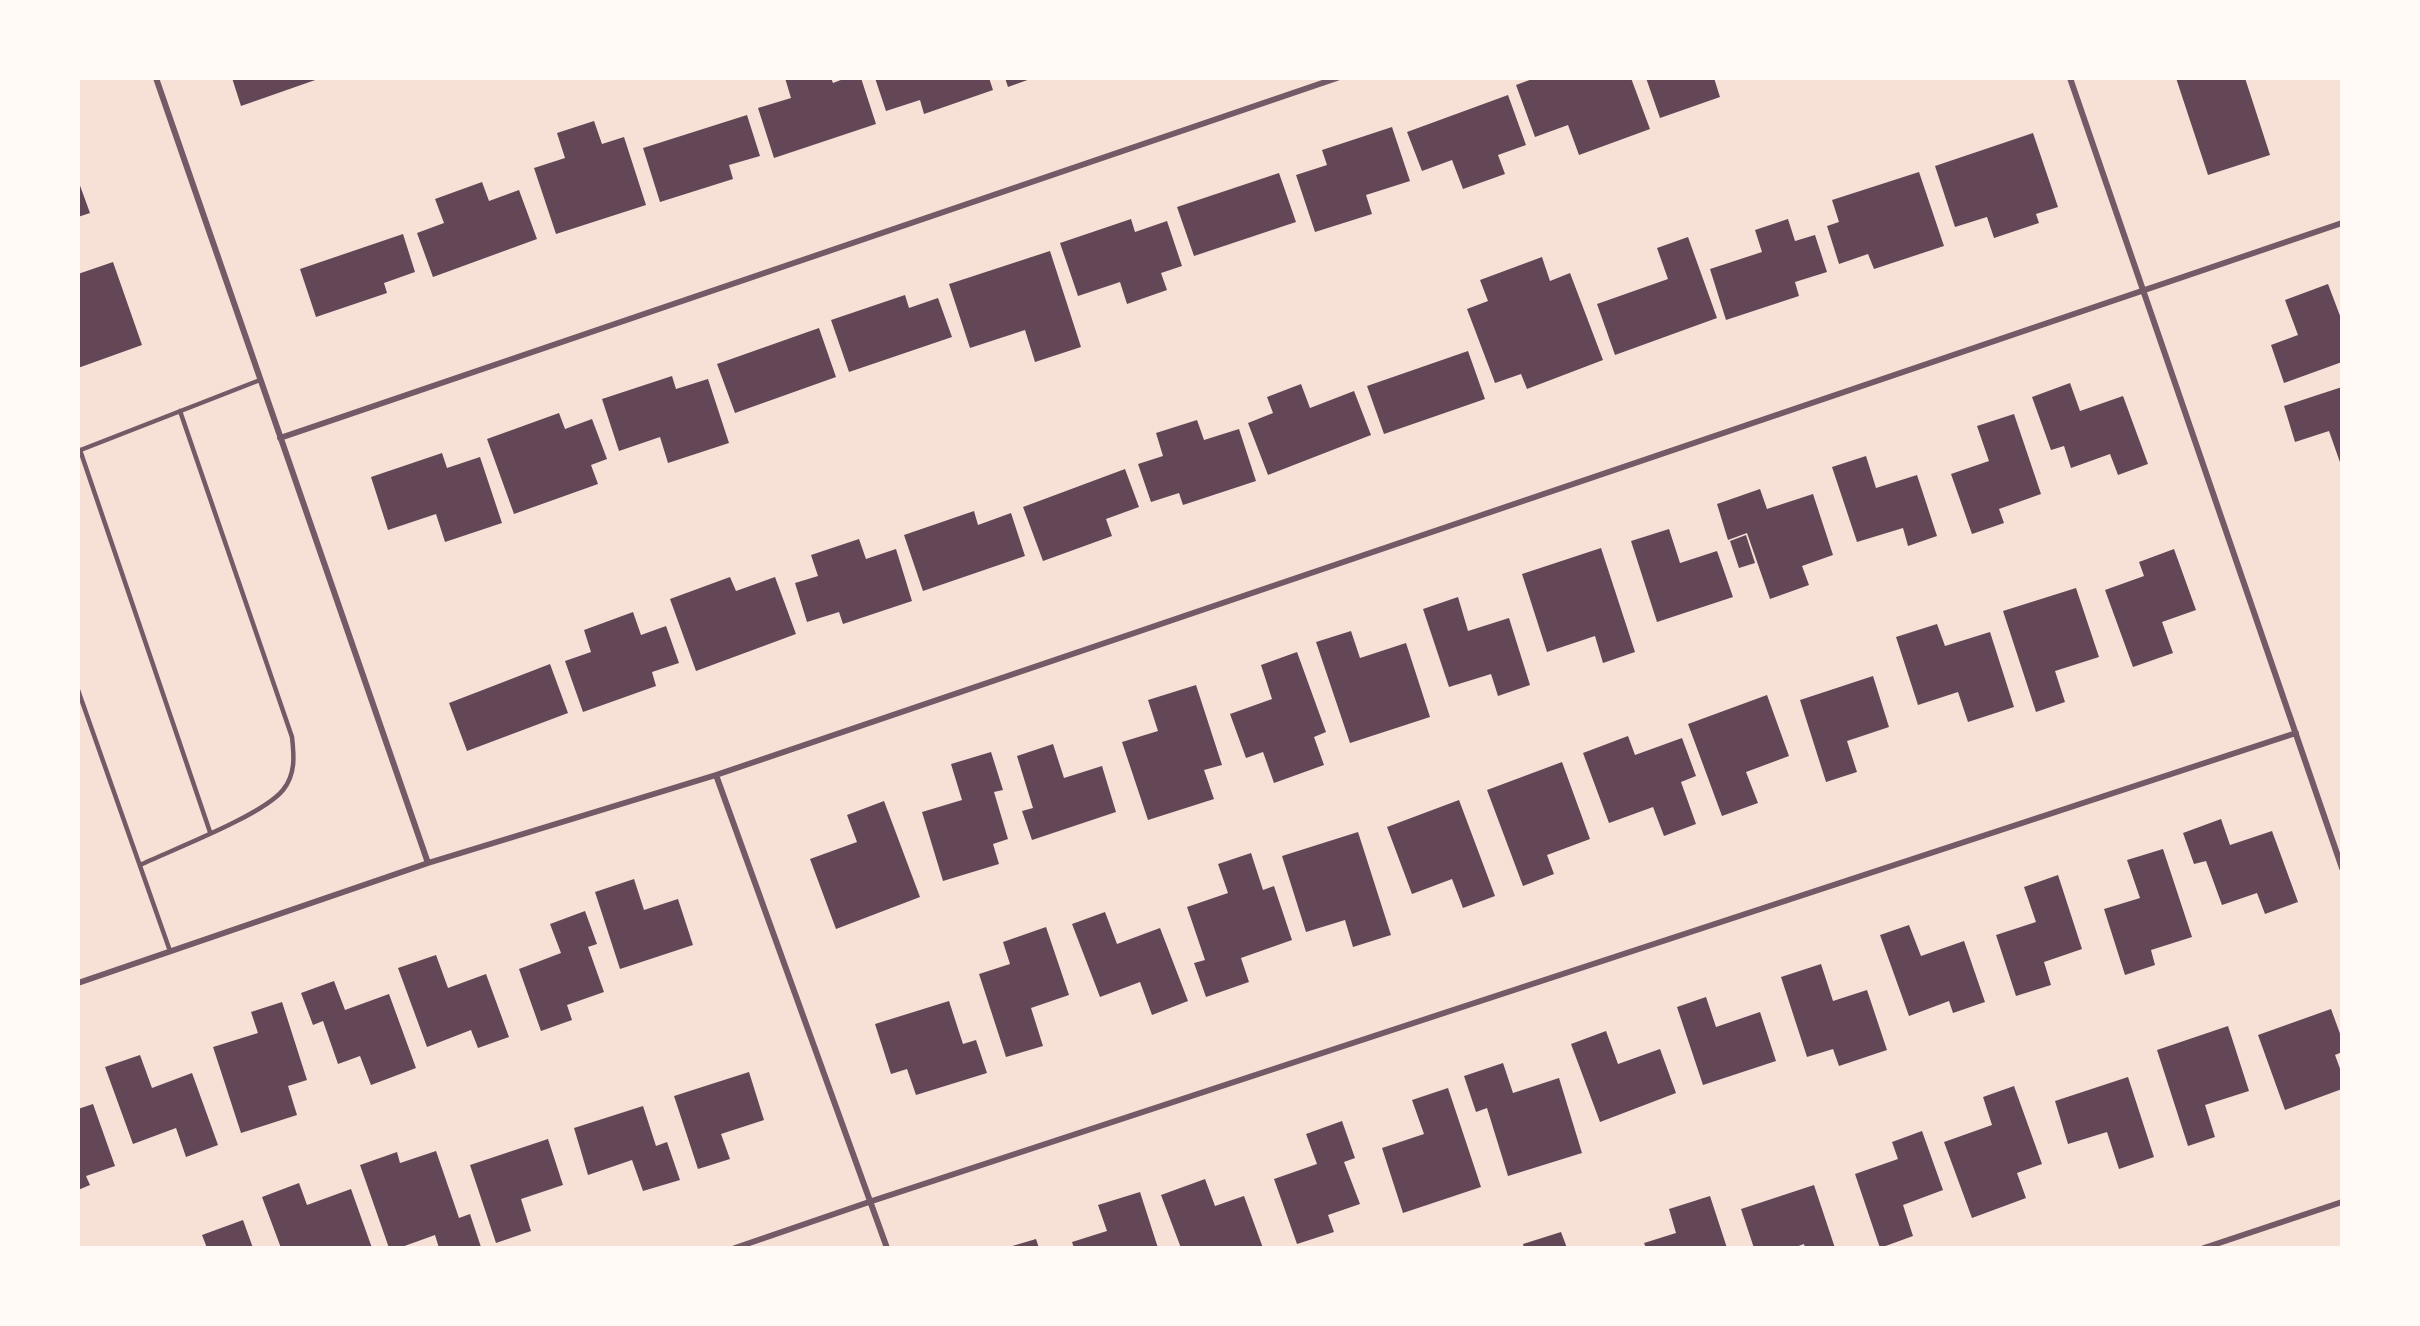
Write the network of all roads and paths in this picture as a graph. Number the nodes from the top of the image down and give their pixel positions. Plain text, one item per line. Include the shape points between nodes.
1 (156, 78) edge
2 (1337, 78) edge
3 (2070, 78) edge
4 (2342, 223) edge
5 (2143, 291) junction
6 (260, 380) junction
7 (180, 411) junction
8 (280, 438) junction
9 (79, 451) edge
10 (78, 690) edge
11 (2296, 733) junction
12 (716, 775) junction
13 (210, 832) junction
14 (428, 863) junction
15 (140, 864) junction
16 (2342, 868) edge
17 (170, 951) junction
18 (78, 983) edge
19 (872, 1201) junction
20 (2342, 1202) edge
21 (735, 1248) edge
22 (887, 1248) edge
23 (2204, 1248) edge

1 - 6 street
2 - 8 street
3 - 5 street
4 - 5 street
5 - 11 street
5 - 12 street
6 - 7 lane
6 - 8 street
7 - 9 lane
7 - 13 lane via 292,737 295,764 284,790 257,811
8 - 14 street
9 - 13 lane
10 - 15 lane
11 - 16 street
11 - 19 street
12 - 14 street
12 - 19 street
13 - 15 lane
14 - 17 street
15 - 17 lane
17 - 18 street
19 - 21 street
19 - 22 street
20 - 23 street

